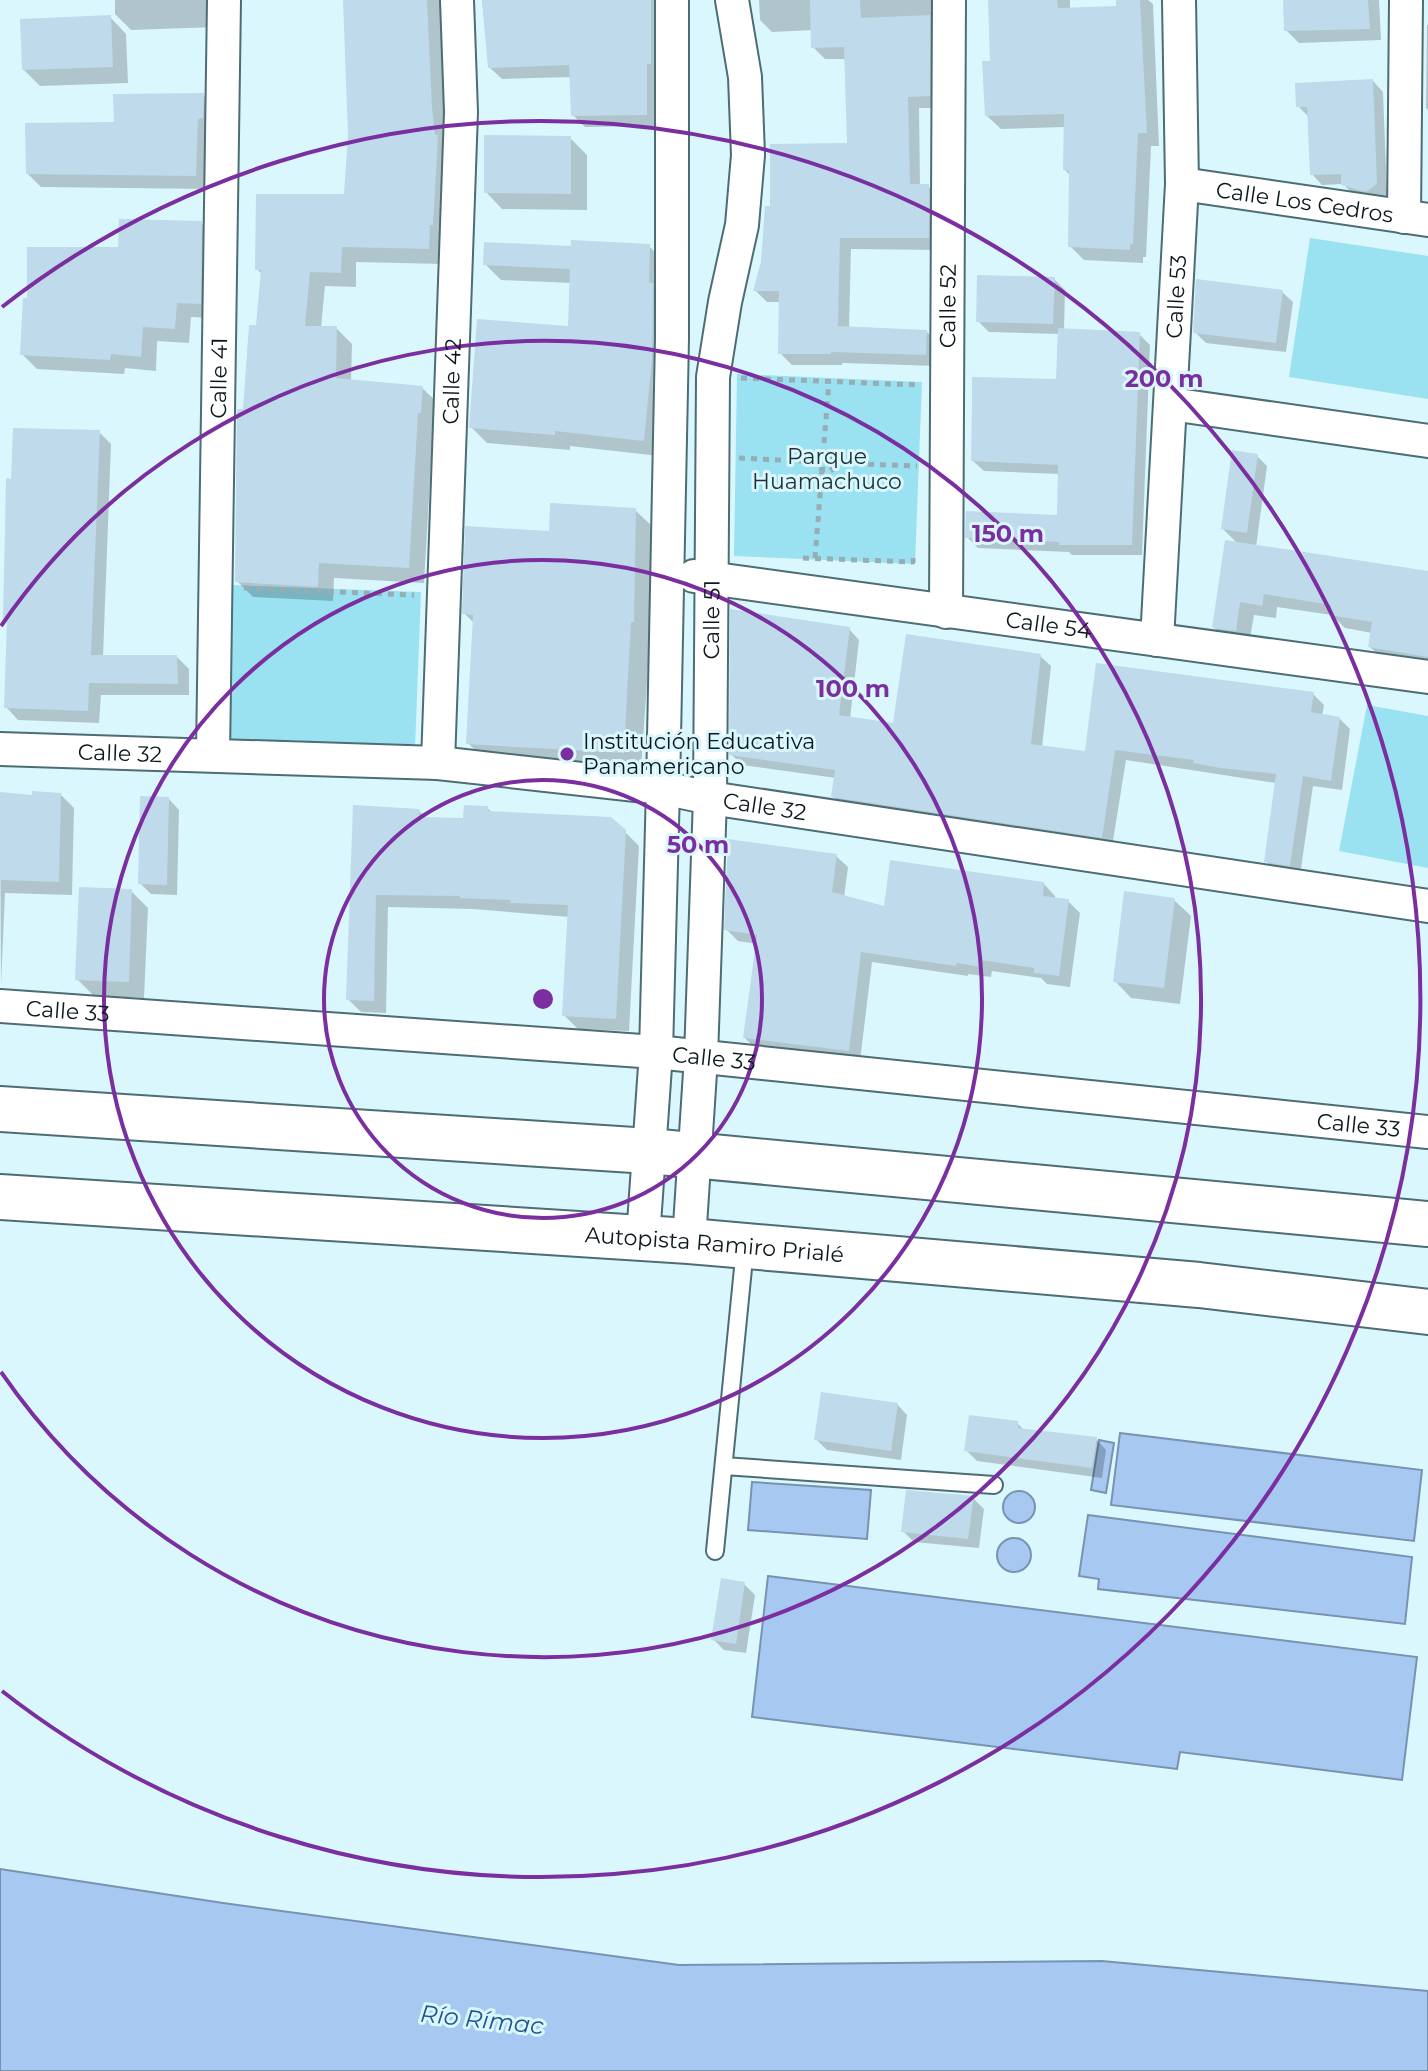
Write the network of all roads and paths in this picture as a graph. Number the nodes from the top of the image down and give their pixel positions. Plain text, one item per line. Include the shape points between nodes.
1 (224, 0) edge
2 (457, 0) edge
3 (672, 0) edge
4 (732, 0) edge
5 (949, 0) edge
6 (1179, 0) edge
7 (1406, 0) edge
8 (1182, 184) junction
9 (1416, 218) edge
10 (829, 382) junction
11 (741, 392) dead end
12 (919, 399) dead end
13 (1171, 404) junction
14 (1428, 441) edge
15 (739, 445) dead end
16 (917, 452) dead end
17 (823, 455) junction
18 (738, 458) junction
19 (818, 462) junction
20 (832, 463) junction
21 (917, 466) junction
22 (822, 470) junction
23 (738, 472) dead end
24 (916, 480) dead end
25 (914, 548) dead end
26 (801, 558) dead end
27 (815, 558) junction
28 (667, 573) junction
29 (713, 579) junction
30 (215, 587) junction
31 (444, 596) junction
32 (946, 612) junction
33 (1157, 640) junction
34 (1428, 677) edge
35 (0, 749) edge
36 (213, 754) junction
37 (438, 763) junction
38 (663, 788) junction
39 (710, 798) junction
40 (1428, 906) edge
41 (0, 1006) edge
42 (656, 1052) junction
43 (701, 1057) junction
44 (0, 1109) edge
45 (1428, 1132) edge
46 (649, 1151) junction
47 (695, 1156) junction
48 (0, 1197) edge
49 (1428, 1224) edge
50 (643, 1238) junction
51 (689, 1241) junction
52 (745, 1246) junction
53 (1428, 1312) edge
54 (724, 1466) junction
55 (994, 1485) dead end
56 (715, 1551) dead end

1 - 30 street, Calle 41
2 - 31 street, Calle 42 via 461,112
3 - 28 street
4 - 29 street, Calle 51 via 745,77 748,155 742,225 713,377
5 - 32 street, Calle 52
6 - 8 street, Calle 53
7 - 9 street
8 - 9 street, Calle Los Cedros
8 - 13 street, Calle 53
10 - 11 path via 741,378
10 - 12 path via 919,385
10 - 17 path
13 - 14 street
13 - 33 street, Calle 53
15 - 18 path
16 - 21 path
17 - 19 path via 818,455
17 - 20 path via 832,455
18 - 19 path
18 - 23 path
19 - 22 path via 817,469
20 - 21 path
20 - 22 path via 832,470
21 - 24 path
22 - 27 path
25 - 27 path via 913,562
26 - 27 path
28 - 29 street, Calle 54
28 - 38 street
29 - 32 street, Calle 54
29 - 39 street, Calle 51
30 - 31 path
30 - 36 street, Calle 41
31 - 37 street, Calle 42
32 - 33 street, Calle 54
33 - 34 street, Calle 54
35 - 36 street, Calle 32
36 - 37 street, Calle 32
37 - 38 street, Calle 32
38 - 39 street, Calle 32
38 - 42 street
39 - 40 street, Calle 32
39 - 43 street, Calle 51
41 - 42 street, Calle 33
42 - 43 street, Calle 33
42 - 46 street
43 - 45 street, Calle 33
43 - 47 street, Calle 51
44 - 46 highway
46 - 47 highway
46 - 50 street
47 - 49 highway
47 - 51 street, Calle 51
48 - 50 highway, Autopista Ramiro Prialé
50 - 51 highway, Autopista Ramiro Prialé
51 - 52 highway, Autopista Ramiro Prialé
52 - 53 highway, Autopista Ramiro Prialé via 1199,1285
52 - 54 lane
54 - 55 lane
54 - 56 lane

